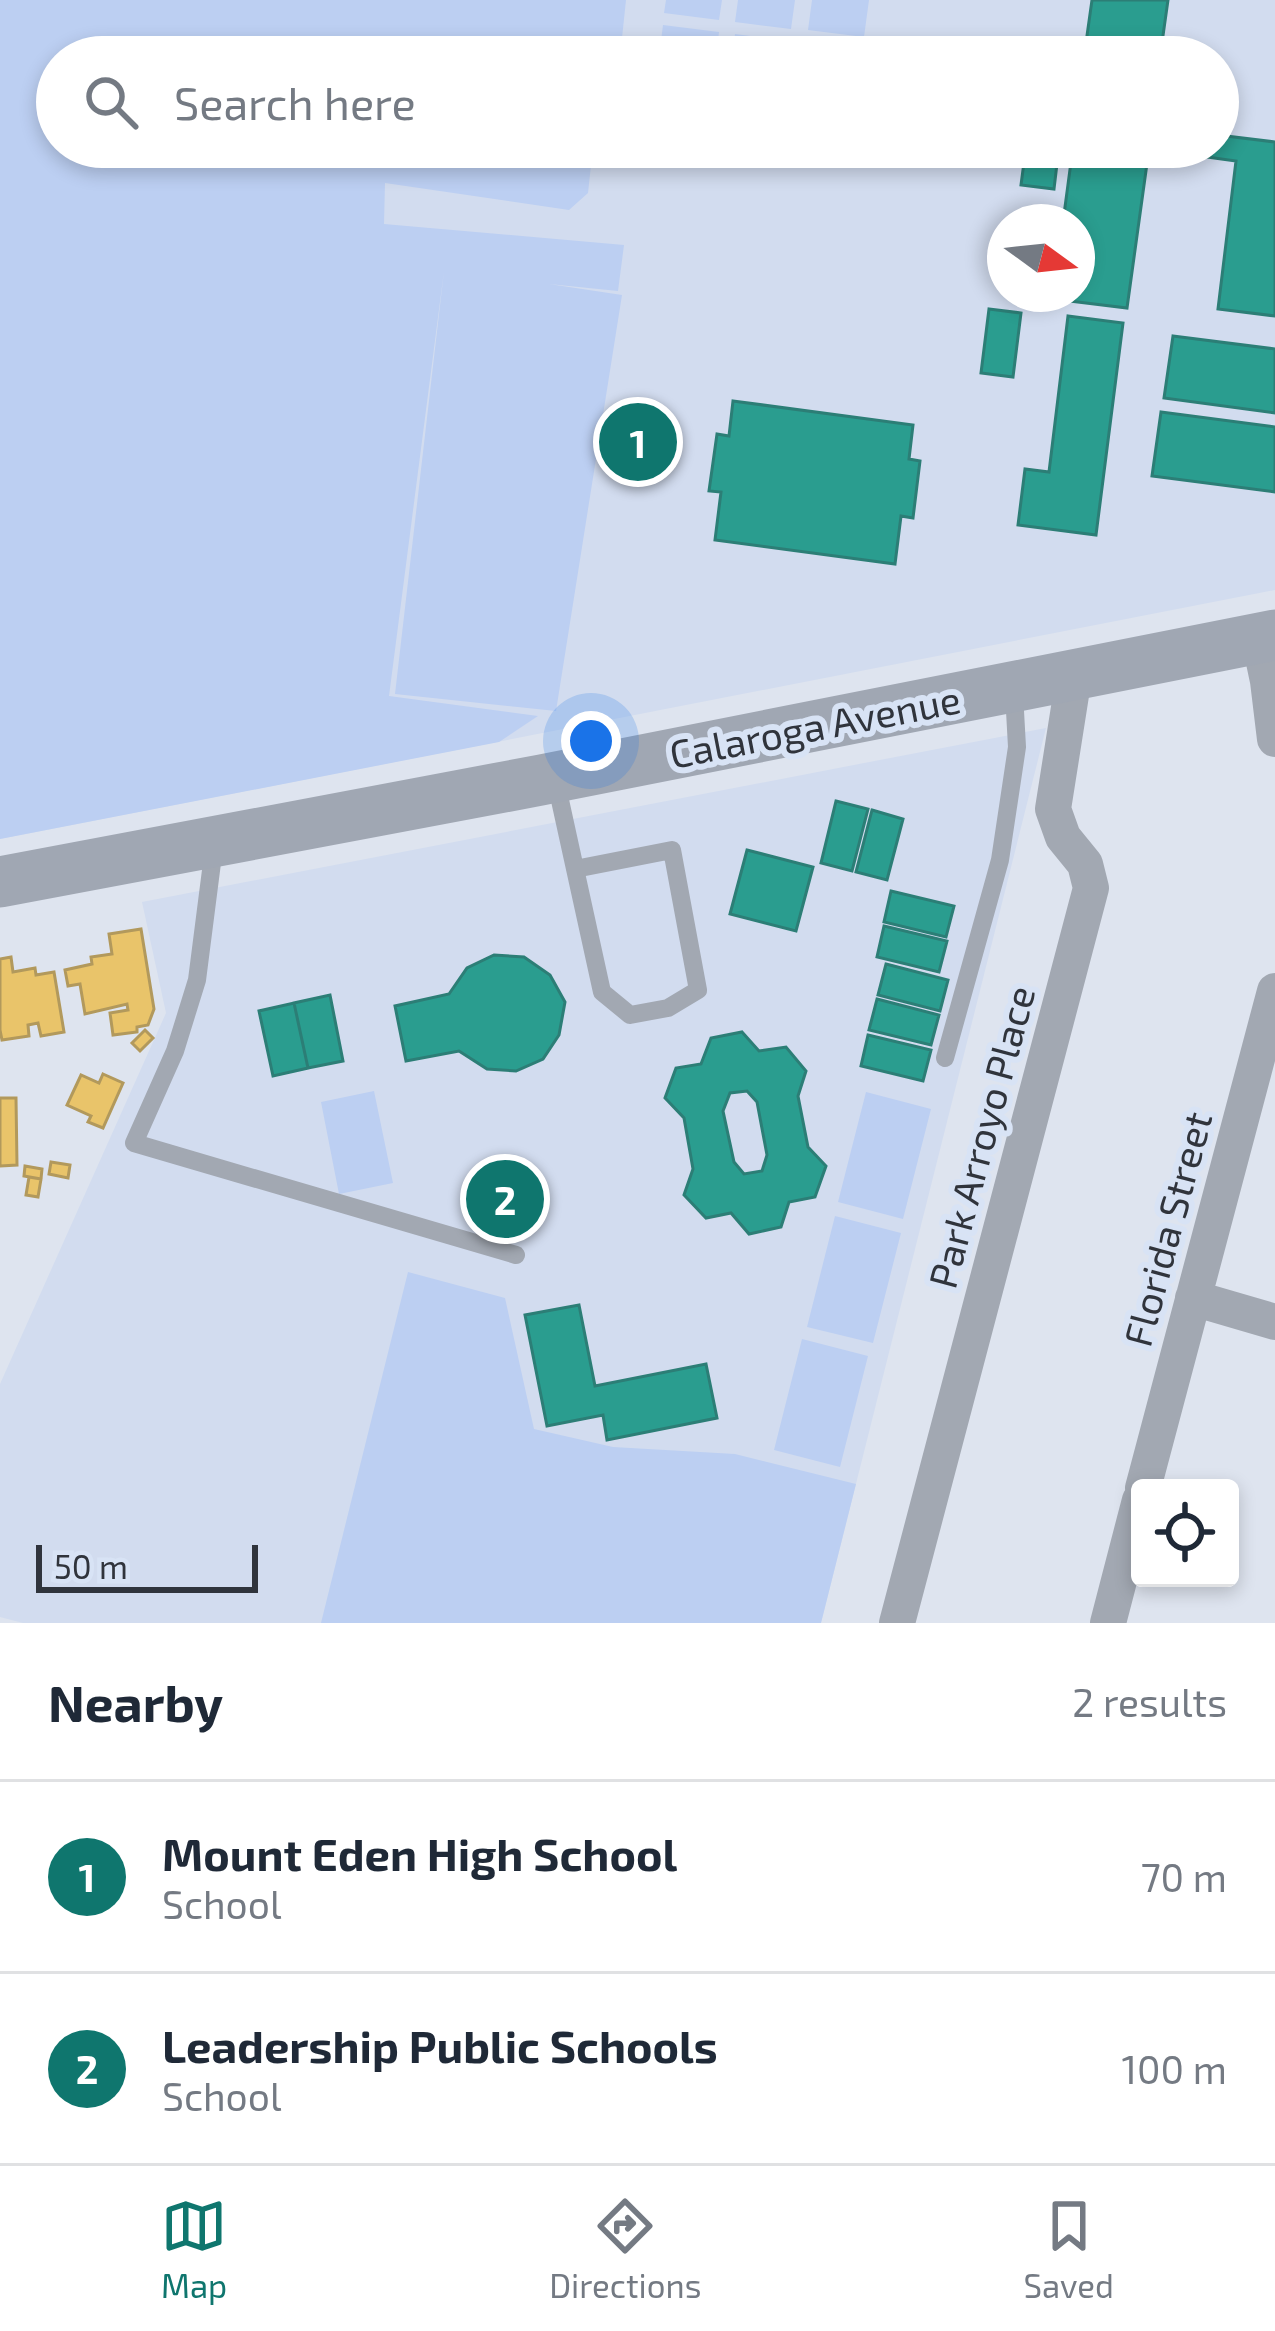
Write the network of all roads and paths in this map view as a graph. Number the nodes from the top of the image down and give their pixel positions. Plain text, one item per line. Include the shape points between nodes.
1 (1267, 636) edge
2 (1074, 676) junction
3 (1013, 688) junction
4 (1275, 739) edge
5 (555, 777) junction
6 (215, 842) junction
7 (575, 868) junction
8 (0, 882) edge
9 (1275, 992) edge
10 (945, 1058) dead end
11 (516, 1255) dead end
12 (1193, 1298) junction
13 (1275, 1322) edge
14 (1145, 1479) edge
15 (1131, 1535) edge
16 (897, 1623) edge
17 (1108, 1623) edge

1 - 2 street, Calaroga Avenue
1 - 4 street
2 - 3 street, Calaroga Avenue
2 - 16 street, Park Arroyo Place via 1053,809 1091,887
3 - 5 street, Calaroga Avenue
3 - 10 lane via 1018,747 1000,860
5 - 6 street, Calaroga Avenue
5 - 7 lane
6 - 8 street, Calaroga Avenue
6 - 11 lane via 197,980 134,1143
7 - 7 lane via 602,992 630,1015 668,1008 698,990 672,850
9 - 12 street, Florida Street
12 - 13 street
12 - 14 street, Florida Street
15 - 17 street

